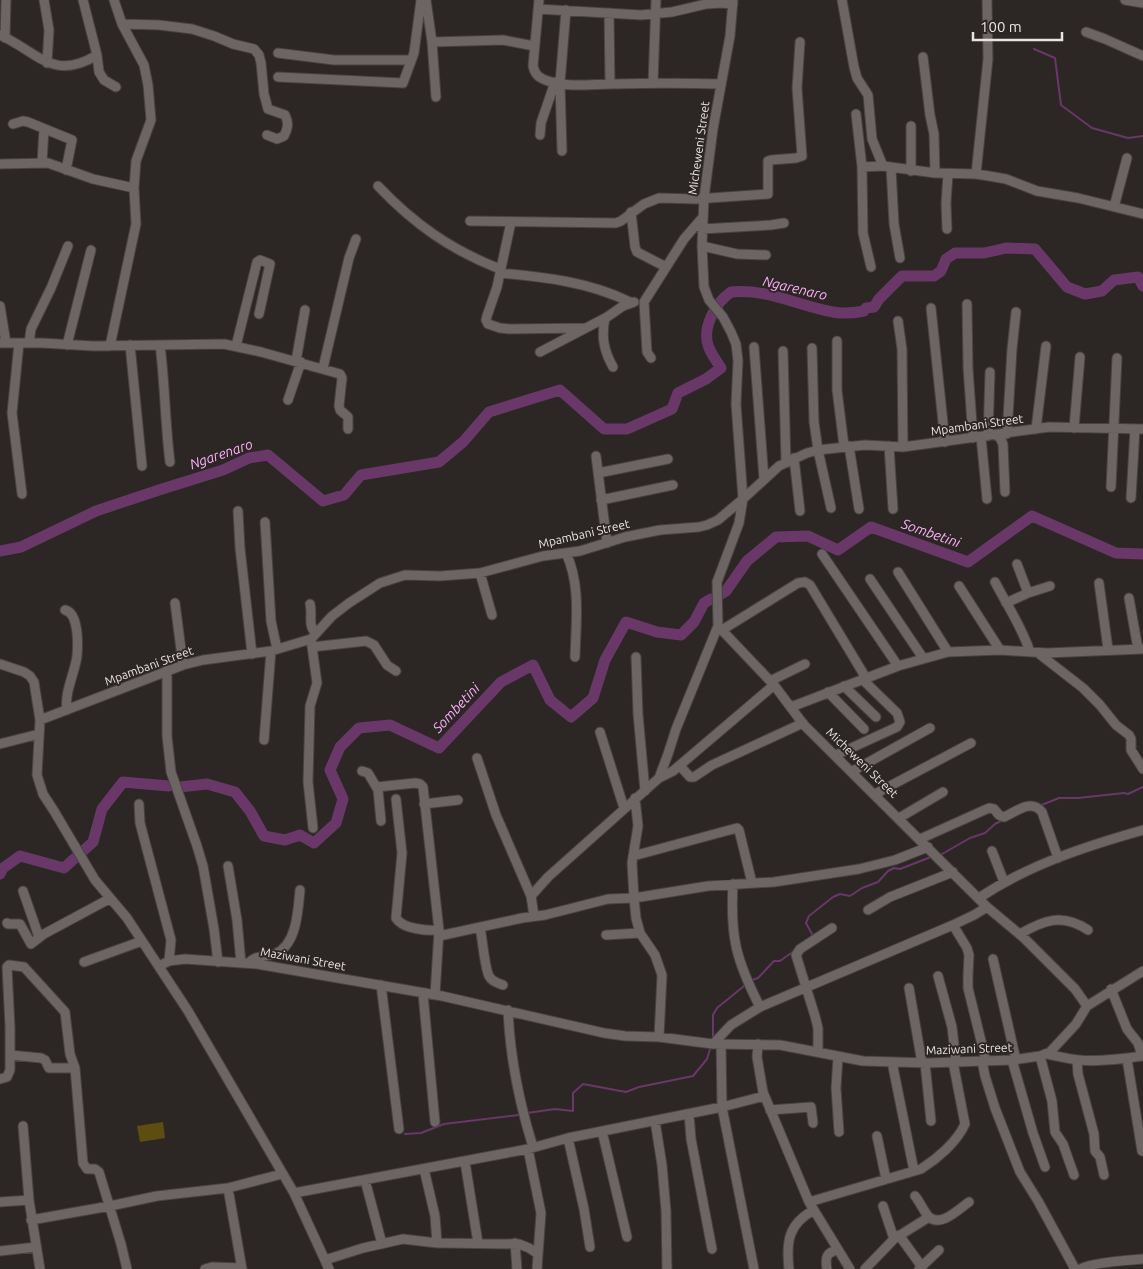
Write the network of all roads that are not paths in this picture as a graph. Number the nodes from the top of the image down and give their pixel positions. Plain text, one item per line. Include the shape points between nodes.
1 (6, 0) edge
2 (44, 0) edge
3 (83, 0) edge
4 (114, 0) edge
5 (421, 0) edge
6 (426, 0) edge
7 (656, 0) edge
8 (842, 0) edge
9 (988, 0) edge
10 (1130, 0) edge
11 (733, 2) edge
12 (1143, 3) edge
13 (539, 5) edge
14 (566, 10) junction
15 (609, 13) junction
16 (656, 14) junction
17 (122, 24) junction
18 (1086, 32) dead end
19 (3, 36) edge
20 (432, 42) junction
21 (800, 42) dead end
22 (534, 46) junction
23 (278, 53) dead end
24 (97, 55) junction
25 (1143, 56) edge
26 (924, 57) dead end
27 (410, 60) junction
28 (47, 62) junction
29 (278, 77) dead end
30 (558, 83) junction
31 (653, 83) junction
32 (610, 84) junction
33 (720, 84) junction
34 (116, 87) dead end
35 (436, 97) dead end
36 (856, 114) dead end
37 (12, 124) dead end
38 (911, 126) dead end
39 (44, 129) junction
40 (267, 135) dead end
41 (540, 135) dead end
42 (562, 151) dead end
43 (1127, 158) dead end
44 (42, 163) junction
45 (0, 164) edge
46 (862, 167) junction
47 (887, 167) junction
48 (66, 170) junction
49 (911, 171) junction
50 (935, 173) junction
51 (948, 174) junction
52 (976, 174) junction
53 (378, 186) dead end
54 (134, 188) junction
55 (704, 198) junction
56 (1114, 207) junction
57 (1143, 211) edge
58 (631, 212) junction
59 (703, 217) junction
60 (470, 220) dead end
61 (511, 222) junction
62 (784, 223) dead end
63 (702, 229) junction
64 (948, 230) dead end
65 (356, 238) dead end
66 (68, 246) dead end
67 (702, 246) junction
68 (91, 250) dead end
69 (766, 255) dead end
70 (900, 258) dead end
71 (666, 267) junction
72 (872, 267) dead end
73 (500, 271) junction
74 (630, 302) junction
75 (644, 302) junction
76 (966, 304) dead end
77 (0, 306) edge
78 (930, 308) dead end
79 (304, 310) dead end
80 (1016, 312) dead end
81 (259, 314) dead end
82 (605, 318) junction
83 (898, 321) dead end
84 (586, 328) junction
85 (837, 341) dead end
86 (3, 343) edge
87 (24, 343) junction
88 (67, 345) junction
89 (160, 345) junction
90 (110, 346) junction
91 (130, 346) junction
92 (236, 346) junction
93 (1046, 346) dead end
94 (754, 347) dead end
95 (812, 348) dead end
96 (783, 351) dead end
97 (540, 352) dead end
98 (1080, 356) dead end
99 (651, 358) dead end
100 (1117, 358) dead end
101 (298, 362) junction
102 (612, 367) dead end
103 (323, 368) junction
104 (990, 372) dead end
105 (288, 400) dead end
106 (1074, 428) junction
107 (348, 429) dead end
108 (1036, 429) junction
109 (1114, 429) junction
110 (1139, 429) edge
111 (1007, 434) junction
112 (985, 436) junction
113 (945, 442) junction
114 (846, 446) junction
115 (889, 446) junction
116 (903, 447) junction
117 (818, 450) junction
118 (596, 456) dead end
119 (668, 459) dead end
120 (790, 461) junction
121 (170, 462) dead end
122 (142, 466) dead end
123 (598, 474) junction
124 (764, 479) junction
125 (673, 485) dead end
126 (1111, 487) dead end
127 (1005, 492) dead end
128 (22, 494) dead end
129 (1131, 498) dead end
130 (744, 499) junction
131 (987, 499) dead end
132 (602, 500) junction
133 (831, 508) dead end
134 (859, 509) dead end
135 (893, 509) dead end
136 (238, 510) dead end
137 (800, 511) dead end
138 (265, 522) dead end
139 (607, 543) junction
140 (566, 553) junction
141 (822, 554) dead end
142 (1017, 564) dead end
143 (898, 572) dead end
144 (480, 573) junction
145 (870, 578) dead end
146 (995, 582) dead end
147 (1100, 583) dead end
148 (959, 586) dead end
149 (1050, 586) dead end
150 (1028, 593) junction
151 (1129, 598) dead end
152 (175, 603) dead end
153 (1006, 603) junction
154 (310, 604) dead end
155 (66, 610) dead end
156 (492, 615) dead end
157 (720, 628) junction
158 (313, 640) junction
159 (1108, 649) junction
160 (1140, 649) edge
161 (274, 650) junction
162 (1000, 650) junction
163 (948, 652) junction
164 (1034, 652) junction
165 (252, 654) junction
166 (575, 657) dead end
167 (636, 657) dead end
168 (923, 658) junction
169 (0, 664) edge
170 (805, 664) dead end
171 (183, 665) junction
172 (898, 666) junction
173 (167, 670) junction
174 (396, 672) dead end
175 (864, 678) junction
176 (772, 683) junction
177 (844, 686) junction
178 (828, 692) junction
179 (791, 707) junction
180 (68, 710) junction
181 (876, 717) dead end
182 (40, 720) junction
183 (803, 723) junction
184 (930, 728) dead end
185 (864, 730) dead end
186 (600, 732) dead end
187 (39, 734) junction
188 (264, 740) dead end
189 (971, 743) dead end
190 (0, 744) edge
191 (836, 756) junction
192 (477, 758) dead end
193 (680, 766) junction
194 (1143, 770) edge
195 (362, 771) dead end
196 (851, 772) junction
197 (659, 778) junction
198 (377, 787) junction
199 (645, 791) junction
200 (943, 792) dead end
201 (875, 794) junction
202 (635, 798) junction
203 (396, 799) dead end
204 (458, 800) dead end
205 (138, 804) dead end
206 (424, 804) junction
207 (624, 808) junction
208 (899, 818) junction
209 (381, 820) dead end
210 (313, 828) dead end
211 (1143, 830) edge
212 (920, 839) junction
213 (928, 847) junction
214 (992, 851) dead end
215 (633, 856) junction
216 (1058, 858) junction
217 (228, 866) dead end
218 (952, 872) junction
219 (1004, 882) junction
220 (752, 883) junction
221 (733, 884) junction
222 (300, 890) dead end
223 (22, 891) dead end
224 (531, 896) junction
225 (634, 898) junction
226 (980, 898) junction
227 (109, 899) junction
228 (987, 907) junction
229 (868, 910) dead end
230 (534, 916) junction
231 (7, 922) dead end
232 (953, 925) junction
233 (480, 927) junction
234 (832, 928) dead end
235 (1088, 930) dead end
236 (439, 933) junction
237 (640, 933) junction
238 (1020, 934) junction
239 (606, 936) dead end
240 (39, 937) junction
241 (142, 941) junction
242 (993, 959) dead end
243 (169, 961) junction
244 (84, 962) dead end
245 (218, 962) junction
246 (245, 963) junction
247 (159, 966) junction
248 (1143, 970) edge
249 (938, 976) dead end
250 (381, 985) junction
251 (503, 985) dead end
252 (807, 987) junction
253 (909, 988) dead end
254 (1111, 989) junction
255 (423, 994) junction
256 (438, 996) junction
257 (1087, 1006) junction
258 (760, 1007) junction
259 (508, 1010) junction
260 (659, 1037) junction
261 (714, 1044) junction
262 (761, 1044) junction
263 (818, 1052) junction
264 (1043, 1055) junction
265 (10, 1056) junction
266 (1143, 1056) edge
267 (838, 1057) junction
268 (1127, 1059) junction
269 (1014, 1060) junction
270 (1077, 1060) junction
271 (984, 1061) junction
272 (892, 1062) junction
273 (954, 1062) junction
274 (924, 1063) junction
275 (75, 1068) junction
276 (0, 1079) edge
277 (764, 1096) junction
278 (722, 1107) junction
279 (770, 1110) junction
280 (689, 1114) junction
281 (655, 1121) junction
282 (931, 1121) dead end
283 (435, 1122) dead end
284 (813, 1123) dead end
285 (23, 1126) dead end
286 (399, 1130) dead end
287 (602, 1131) junction
288 (839, 1132) dead end
289 (877, 1136) dead end
290 (568, 1138) junction
291 (530, 1148) junction
292 (1142, 1151) edge
293 (464, 1162) junction
294 (1044, 1167) dead end
295 (424, 1168) junction
296 (914, 1171) junction
297 (282, 1174) junction
298 (1074, 1175) dead end
299 (1104, 1175) dead end
300 (886, 1179) junction
301 (365, 1180) junction
302 (228, 1188) junction
303 (294, 1194) junction
304 (916, 1196) dead end
305 (29, 1200) junction
306 (0, 1202) edge
307 (809, 1202) junction
308 (969, 1202) dead end
309 (110, 1206) junction
310 (884, 1206) dead end
311 (814, 1210) junction
312 (929, 1217) junction
313 (31, 1220) junction
314 (627, 1237) dead end
315 (896, 1237) junction
316 (437, 1243) junction
317 (478, 1243) junction
318 (515, 1243) junction
319 (382, 1244) junction
320 (36, 1246) junction
321 (590, 1247) dead end
322 (712, 1249) dead end
323 (838, 1250) junction
324 (939, 1250) dead end
325 (0, 1251) edge
326 (538, 1254) junction
327 (1143, 1259) edge
328 (325, 1260) junction
329 (1100, 1267) edge
330 (242, 1268) edge
331 (920, 1268) edge
332 (40, 1269) edge
333 (127, 1269) edge
334 (205, 1269) edge
335 (329, 1269) edge
336 (516, 1269) edge
337 (537, 1269) edge
338 (667, 1269) edge
339 (754, 1269) edge
340 (789, 1269) edge
341 (827, 1269) edge
342 (850, 1269) edge
343 (865, 1269) edge
344 (1075, 1269) edge
345 (1081, 1269) edge

1 - 19 street
2 - 28 street via 48,30
3 - 24 street
4 - 17 street
5 - 27 street via 414,53
6 - 20 street
7 - 16 street
8 - 47 street via 857,78 868,95 870,133
9 - 52 street via 988,59
10 - 12 street
11 - 16 street
11 - 33 street, Micheweni Street
13 - 14 street
13 - 22 street
14 - 15 street
14 - 30 street
15 - 16 street
15 - 32 street
16 - 31 street
17 - 40 street via 192,29 254,49 262,63 268,109 285,115 288,126 284,136 277,139
17 - 54 street via 144,65 150,106 151,120 136,161
18 - 25 street
19 - 28 street
20 - 22 street via 503,40
20 - 35 street
21 - 55 street via 797,88 802,156 768,161 767,194
22 - 30 street via 535,74
23 - 27 street via 334,60
24 - 28 street via 78,65 61,66
24 - 34 street via 99,72 104,80
26 - 50 street via 934,134
27 - 29 street via 405,81 401,83
30 - 32 street
30 - 41 street via 541,123
30 - 42 street
31 - 32 street
31 - 33 street
33 - 55 street, Micheweni Street
36 - 46 street
37 - 39 street via 23,121
38 - 49 street
39 - 44 street
39 - 48 street via 72,140
43 - 56 street
44 - 45 street
44 - 48 street
46 - 47 street
46 - 72 street via 863,233
47 - 49 street
47 - 70 street
48 - 54 street
49 - 50 street
50 - 51 street
51 - 52 street
51 - 64 street
52 - 56 street
53 - 73 street via 440,240
54 - 90 street via 136,224
55 - 58 street via 659,198
55 - 59 street, Micheweni Street
56 - 57 street
58 - 61 street via 616,223
58 - 71 street via 637,252
59 - 63 street, Micheweni Street
59 - 71 street
60 - 61 street
61 - 73 street
62 - 63 street
63 - 67 street, Micheweni Street
65 - 103 street
66 - 87 street
67 - 69 street via 737,254
67 - 130 street, Micheweni Street via 704,287 736,344 736,404
68 - 88 street
71 - 75 street
73 - 74 street via 566,281 608,292
73 - 84 street via 487,316 488,324 509,329
74 - 75 street
74 - 82 street
75 - 99 street via 647,352
76 - 112 street via 968,368
77 - 86 street
78 - 113 street
79 - 101 street
80 - 111 street
81 - 92 street via 270,264 260,260
82 - 84 street
82 - 102 street via 603,342
83 - 116 street via 902,349
84 - 97 street
85 - 114 street via 837,390
86 - 87 street
87 - 88 street
87 - 128 street via 12,413
88 - 90 street
89 - 91 street
89 - 92 street
89 - 121 street
90 - 91 street
91 - 122 street
92 - 101 street
93 - 108 street
94 - 124 street
95 - 117 street
96 - 120 street
98 - 106 street
100 - 109 street
101 - 103 street
101 - 105 street
103 - 107 street via 340,374 342,378 339,406 348,417
104 - 112 street
106 - 108 street, Mpambani Street
106 - 109 street, Mpambani Street
108 - 111 street, Mpambani Street
109 - 110 street, Mpambani Street
109 - 126 street
110 - 129 street
111 - 112 street, Mpambani Street
112 - 113 street, Mpambani Street
112 - 127 street via 1000,438 1003,444
112 - 131 street
113 - 116 street, Mpambani Street
114 - 115 street, Mpambani Street
114 - 117 street, Mpambani Street
114 - 134 street
115 - 116 street, Mpambani Street
115 - 135 street
117 - 120 street, Mpambani Street
117 - 133 street
118 - 123 street
119 - 123 street
120 - 124 street, Mpambani Street
120 - 137 street
123 - 132 street
124 - 130 street, Mpambani Street
125 - 132 street
130 - 139 street, Mpambani Street via 708,525 660,530
130 - 157 street via 739,523 716,582
132 - 139 street
136 - 165 street
138 - 161 street
139 - 140 street, Mpambani Street
140 - 144 street, Mpambani Street
140 - 166 street via 574,571 576,590
141 - 172 street
142 - 150 street
143 - 163 street
144 - 156 street
144 - 158 street, Mpambani Street via 405,574 391,579 332,616
145 - 168 street
146 - 153 street
147 - 159 street
148 - 162 street
149 - 150 street
150 - 153 street
151 - 160 street
152 - 171 street
153 - 164 street
154 - 158 street
155 - 180 street via 73,615 76,626 77,656 66,704
157 - 175 street via 804,582 810,586
157 - 176 street, Micheweni Street
157 - 197 street via 676,729
158 - 161 street, Mpambani Street
158 - 174 street via 374,645 386,665
158 - 210 street via 317,683 310,706 308,793
159 - 160 street
159 - 164 street
161 - 165 street, Mpambani Street
161 - 188 street
162 - 163 street
162 - 164 street
163 - 168 street
164 - 194 street via 1083,688 1129,735 1131,750
165 - 171 street, Mpambani Street
167 - 199 street
168 - 172 street
169 - 182 street via 30,676 36,690
170 - 176 street
171 - 173 street, Mpambani Street
172 - 175 street
173 - 180 street, Mpambani Street
173 - 245 street via 170,772 203,866
175 - 177 street
175 - 191 street via 897,713 900,722 897,727
176 - 179 street, Micheweni Street
176 - 193 street
177 - 178 street
177 - 181 street
178 - 179 street
178 - 185 street
179 - 183 street, Micheweni Street
180 - 182 street, Mpambani Street
182 - 187 street
183 - 191 street, Micheweni Street
183 - 193 street via 712,765 694,777
184 - 196 street
186 - 207 street
187 - 190 street
187 - 227 street via 37,775 40,788 94,880
189 - 201 street
191 - 196 street, Micheweni Street
192 - 224 street via 496,815
193 - 197 street
195 - 198 street via 367,772
196 - 201 street, Micheweni Street
197 - 199 street
198 - 206 street via 420,784
198 - 209 street
199 - 202 street
200 - 208 street
201 - 208 street, Micheweni Street
202 - 207 street
202 - 215 street via 638,832
203 - 236 street via 402,853 396,918 404,925
204 - 206 street
205 - 243 street via 140,823 171,940
206 - 236 street
207 - 224 street
208 - 212 street, Micheweni Street
211 - 216 street
212 - 213 street, Micheweni Street
212 - 216 street via 989,808 1004,817 1029,805 1038,807
213 - 218 street, Micheweni Street
213 - 220 street via 859,869
214 - 219 street
215 - 220 street via 737,828
215 - 225 street
216 - 219 street
217 - 246 street
218 - 226 street, Micheweni Street
218 - 229 street via 890,897
219 - 226 street
220 - 221 street
221 - 225 street
221 - 258 street via 736,950
222 - 246 street via 298,913 286,946 276,953
223 - 240 street
224 - 230 street
225 - 230 street via 608,899
225 - 237 street
226 - 228 street, Micheweni Street
227 - 240 street
227 - 241 street
228 - 232 street
228 - 238 street, Micheweni Street
230 - 233 street
231 - 240 street via 20,924 31,944
232 - 252 street
232 - 271 street via 970,955 968,981
233 - 236 street
233 - 251 street via 489,977
234 - 252 street via 797,953
235 - 238 street via 1073,922 1056,920 1038,924
236 - 256 street
237 - 239 street
237 - 260 street via 655,955 662,975
238 - 257 street, Micheweni Street via 1075,989
241 - 244 street
241 - 247 street
242 - 269 street
243 - 245 street, Maziwani Street
243 - 247 street, Maziwani Street
245 - 246 street, Maziwani Street
246 - 250 street, Maziwani Street
247 - 297 street
248 - 254 street
249 - 273 street via 954,1036
250 - 255 street, Maziwani Street
250 - 286 street
252 - 258 street
252 - 263 street via 817,1022
253 - 274 street
254 - 257 street
254 - 266 street via 1127,1029
255 - 256 street, Maziwani Street
255 - 283 street
256 - 259 street, Maziwani Street
257 - 264 street via 1053,1050
258 - 261 street via 731,1025
259 - 260 street, Maziwani Street via 604,1033
259 - 291 street via 518,1094
260 - 261 street, Maziwani Street
261 - 262 street, Maziwani Street
261 - 278 street
262 - 263 street, Maziwani Street
262 - 277 street via 757,1057
263 - 267 street, Maziwani Street
264 - 269 street, Maziwani Street
264 - 270 street
264 - 298 street via 1056,1132
265 - 275 street via 41,1058 49,1068
265 - 275 street via 9,965 25,968 65,1012
265 - 276 street via 9,1074
266 - 268 street
267 - 272 street, Maziwani Street
267 - 288 street
268 - 270 street
268 - 292 street
269 - 271 street, Maziwani Street
269 - 294 street
270 - 299 street via 1095,1151 1100,1157
271 - 273 street, Maziwani Street
271 - 344 street via 994,1108 1020,1172
272 - 274 street, Maziwani Street
272 - 296 street
273 - 274 street, Maziwani Street
273 - 296 street via 965,1124 935,1160
274 - 282 street
275 - 309 street via 83,1162 86,1169 99,1172
277 - 278 street
277 - 279 street
278 - 280 street
278 - 339 street
279 - 284 street via 812,1107
279 - 307 street
280 - 281 street
280 - 322 street
281 - 287 street
281 - 338 street via 666,1211
285 - 305 street
287 - 290 street
287 - 314 street
289 - 300 street
290 - 291 street
290 - 321 street
291 - 293 street
291 - 326 street via 540,1208
293 - 295 street
293 - 317 street
295 - 301 street
295 - 316 street via 435,1216
296 - 300 street
297 - 302 street
297 - 303 street
300 - 307 street
301 - 303 street
301 - 319 street
302 - 309 street via 168,1194
302 - 330 street
303 - 328 street
304 - 312 street
305 - 306 street
305 - 313 street
307 - 311 street
308 - 312 street via 946,1218
309 - 313 street
309 - 333 street
310 - 315 street
311 - 323 street
311 - 340 street via 793,1228 787,1249
312 - 315 street
313 - 320 street
315 - 331 street
315 - 343 street
316 - 317 street
316 - 319 street via 408,1239
317 - 318 street
318 - 326 street
318 - 336 street
319 - 328 street
320 - 325 street
320 - 332 street
323 - 341 street via 827,1255
323 - 342 street
324 - 331 street
326 - 337 street
327 - 329 street
328 - 335 street
329 - 345 street via 1090,1264
330 - 334 street

